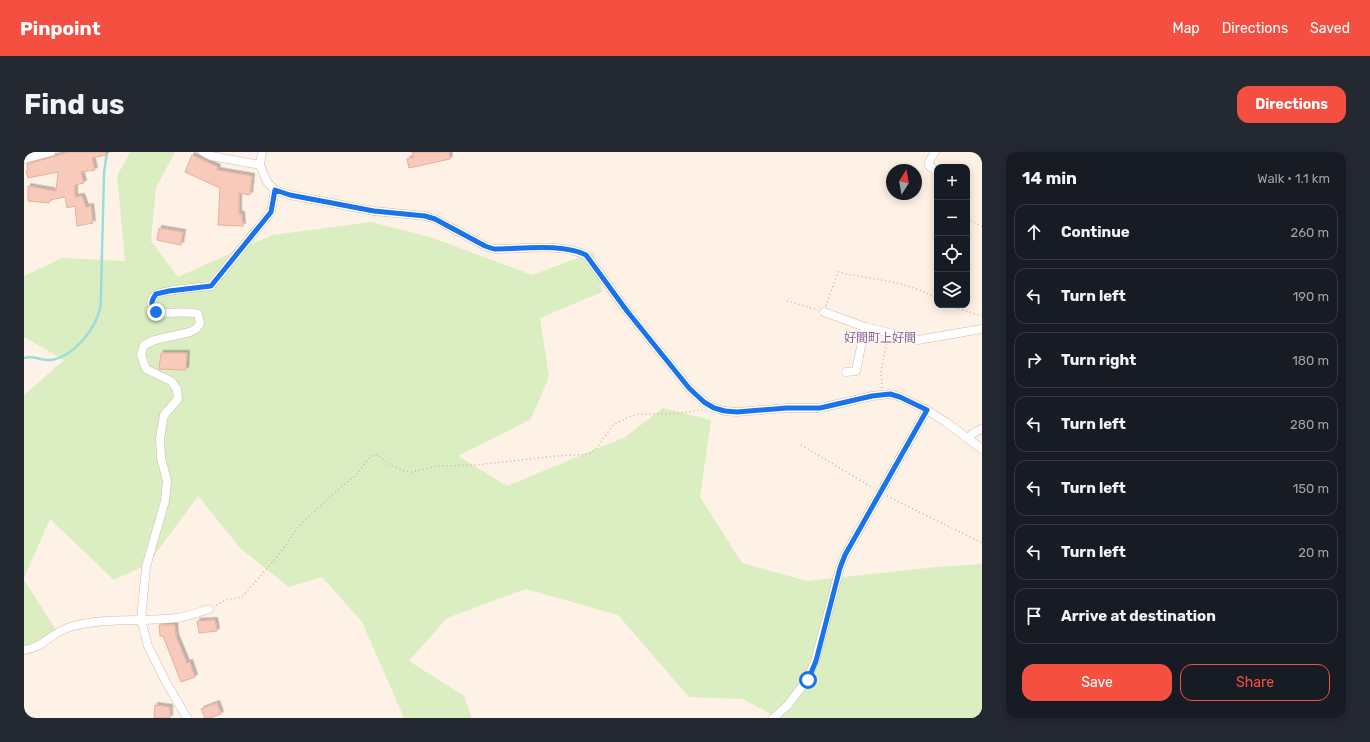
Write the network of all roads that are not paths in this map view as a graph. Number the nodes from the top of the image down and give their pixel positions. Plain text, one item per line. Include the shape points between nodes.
1 (51, 152) edge
2 (203, 152) edge
3 (262, 152) edge
4 (935, 152) edge
5 (24, 159) edge
6 (260, 165) junction
7 (934, 168) edge
8 (275, 190) junction
9 (824, 312) road end
10 (865, 327) junction
11 (982, 329) edge
12 (846, 372) dead end
13 (927, 410) junction
14 (982, 429) edge
15 (968, 438) junction
16 (982, 449) edge
17 (209, 609) road end
18 (141, 620) junction
19 (24, 650) edge
20 (187, 718) edge
21 (772, 718) edge

1 - 5 street
2 - 6 street via 211,156
3 - 6 street
4 - 7 street via 929,162 929,166
6 - 8 street
8 - 13 street via 374,211 425,216 494,249 563,248 578,251 586,255 689,388 714,408 737,412 820,408 890,394
8 - 18 street via 271,212 211,286 156,294 152,300 151,306 156,312 198,314 200,323 190,332 144,345 141,355 146,369 171,381 178,389 178,399 164,415 160,438 161,458 167,481 165,501 146,567
9 - 10 street
10 - 11 street via 918,340
10 - 12 street via 856,371
13 - 15 street
13 - 21 street via 845,555 816,661 808,680 787,706
14 - 15 street
15 - 16 street
17 - 18 street via 178,618
18 - 19 street via 93,622 69,627 40,646
18 - 20 street via 148,646

